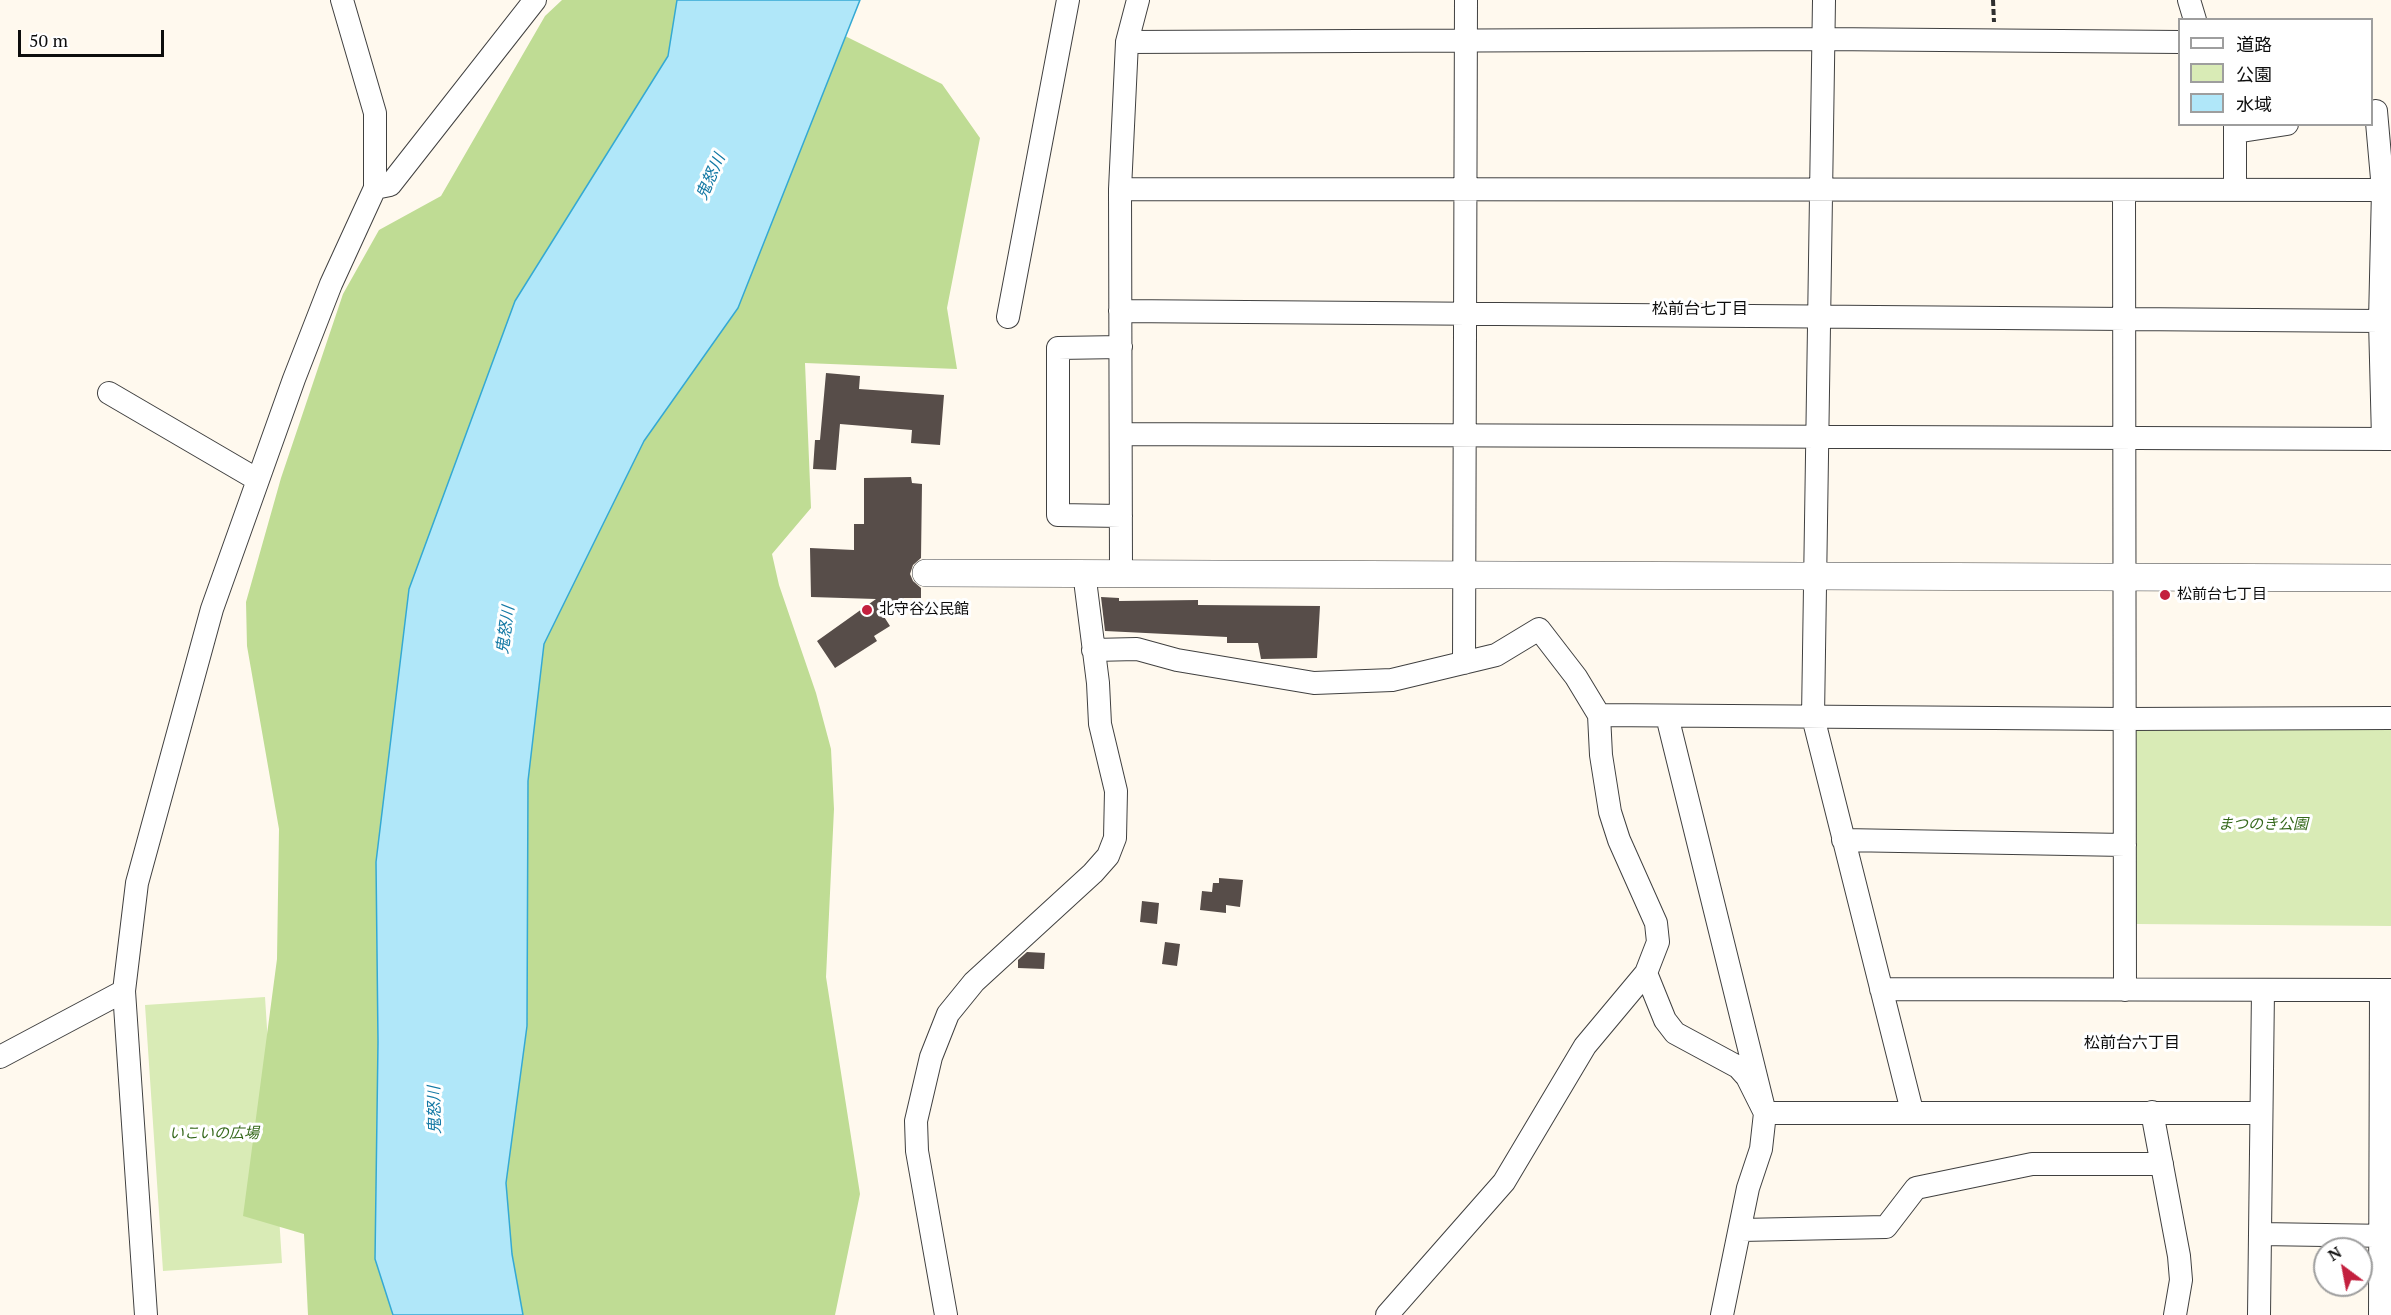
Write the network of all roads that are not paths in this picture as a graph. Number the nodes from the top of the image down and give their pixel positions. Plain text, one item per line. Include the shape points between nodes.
1 (342, 0) edge
2 (535, 0) edge
3 (1068, 0) edge
4 (1138, 0) edge
5 (1466, 0) edge
6 (1824, 0) edge
7 (2189, 0) edge
8 (2194, 18) edge
9 (1823, 39) junction
10 (1127, 42) junction
11 (1466, 42) junction
12 (2178, 42) edge
13 (2379, 110) edge
14 (2261, 126) edge
15 (2235, 128) edge
16 (375, 188) junction
17 (1120, 189) junction
18 (1466, 189) junction
19 (1820, 190) junction
20 (2124, 190) junction
21 (2235, 190) junction
22 (2387, 190) edge
23 (1120, 311) junction
24 (1465, 314) junction
25 (1008, 317) dead end
26 (1818, 317) junction
27 (2124, 319) junction
28 (2380, 321) junction
29 (1121, 347) junction
30 (109, 393) dead end
31 (1122, 434) junction
32 (1464, 435) junction
33 (1816, 437) junction
34 (2124, 438) junction
35 (2387, 439) edge
36 (258, 480) junction
37 (1121, 516) junction
38 (1084, 572) junction
39 (1121, 572) junction
40 (926, 573) dead end
41 (1464, 575) junction
42 (1813, 576) junction
43 (2391, 578) edge
44 (2125, 579) junction
45 (1093, 650) junction
46 (1464, 663) junction
47 (1599, 715) junction
48 (1667, 716) junction
49 (1813, 717) junction
50 (2391, 717) edge
51 (2125, 719) junction
52 (1843, 840) junction
53 (2125, 844) junction
54 (1646, 973) junction
55 (1881, 989) junction
56 (2125, 990) junction
57 (2263, 990) junction
58 (2386, 990) edge
59 (124, 991) junction
60 (0, 1057) edge
61 (1912, 1111) junction
62 (2152, 1112) junction
63 (1765, 1113) junction
64 (2261, 1113) junction
65 (2162, 1164) junction
66 (1741, 1230) junction
67 (2260, 1234) junction
68 (2386, 1236) edge
69 (147, 1315) edge
70 (946, 1315) edge
71 (1387, 1315) edge
72 (1722, 1315) edge
73 (2175, 1315) edge
74 (2259, 1315) edge
75 (2380, 1315) edge

1 - 16 street via 375,113
2 - 16 street via 390,185
3 - 25 street
4 - 10 street
5 - 11 street
6 - 9 street
7 - 8 street
9 - 11 street
9 - 12 street
9 - 19 street
10 - 11 street
10 - 17 street
11 - 18 street
13 - 22 street
14 - 15 street
15 - 21 street
16 - 36 street via 331,284
17 - 18 street
17 - 23 street
18 - 19 street
18 - 24 street
19 - 20 street
19 - 26 street
20 - 21 street
20 - 27 street
21 - 22 street
22 - 28 street
23 - 24 street
23 - 29 street
24 - 26 street
24 - 32 street
26 - 27 street
26 - 33 street
27 - 28 street
27 - 34 street
28 - 35 street
29 - 31 street
29 - 37 street via 1058,348 1058,514
30 - 36 street
31 - 32 street
31 - 37 street
32 - 33 street
32 - 41 street
33 - 34 street
33 - 42 street
34 - 35 street
34 - 44 street
36 - 59 street via 212,609 137,883
37 - 39 street
38 - 39 street
38 - 40 street
38 - 45 street
39 - 41 street
41 - 42 street
41 - 46 street
42 - 44 street
42 - 49 street
43 - 44 street
44 - 51 street
45 - 46 street via 1137,650 1314,683 1392,680
45 - 70 street via 1100,724 1116,792 1115,838 1108,856 974,981 948,1014 922,1090 916,1121 917,1151
46 - 47 street via 1496,655 1539,629
47 - 48 street
47 - 54 street via 1610,812 1656,923 1658,942
48 - 49 street
48 - 63 street
49 - 51 street
49 - 52 street
50 - 51 street
51 - 53 street
52 - 53 street
52 - 55 street
53 - 56 street
54 - 63 street via 1665,1020 1675,1034 1738,1067
54 - 71 street via 1585,1046 1504,1182
55 - 56 street
55 - 61 street
56 - 57 street
57 - 58 street
57 - 64 street
58 - 68 street
59 - 60 street
59 - 69 street
61 - 62 street
61 - 63 street
62 - 64 street
62 - 65 street
63 - 66 street via 1761,1149 1748,1188
64 - 67 street
65 - 66 street via 2032,1164 1916,1188 1886,1227
65 - 73 street via 2179,1256 2181,1280
66 - 72 street
67 - 68 street
67 - 74 street
68 - 75 street

